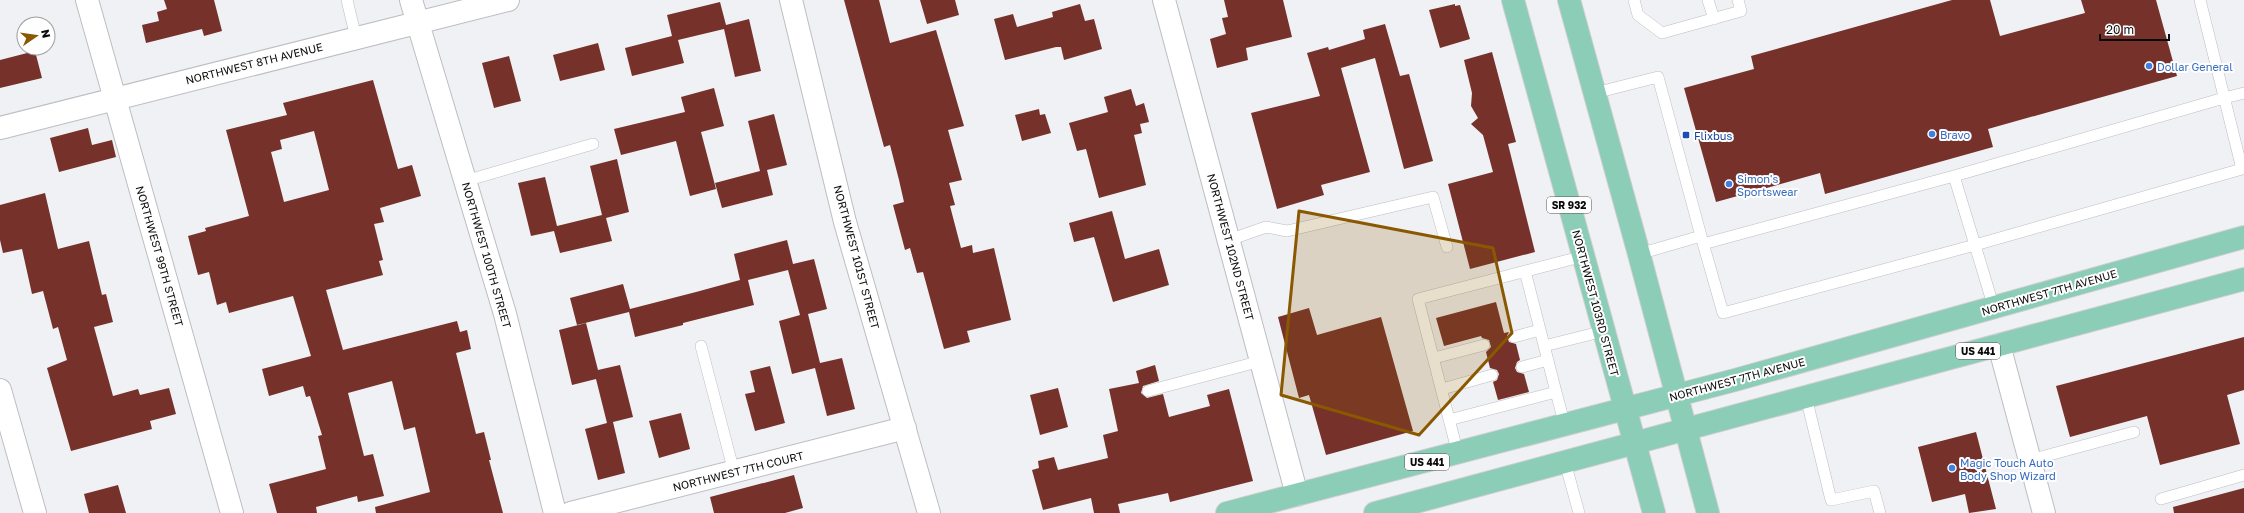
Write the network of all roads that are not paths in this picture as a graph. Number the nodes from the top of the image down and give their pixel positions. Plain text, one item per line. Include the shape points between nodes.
1 (87, 0) edge
2 (347, 0) edge
3 (411, 0) edge
4 (508, 0) edge
5 (791, 0) edge
6 (1164, 0) edge
7 (1513, 0) edge
8 (1569, 0) edge
9 (1634, 0) edge
10 (1708, 0) edge
11 (1738, 0) edge
12 (2200, 0) edge
13 (1714, 19) junction
14 (417, 23) junction
15 (356, 38) junction
16 (1595, 93) junction
17 (2244, 93) edge
18 (116, 98) junction
19 (2224, 98) junction
20 (0, 128) edge
21 (594, 144) dead end
22 (1954, 176) junction
23 (465, 181) junction
24 (2244, 237) edge
25 (1228, 240) junction
26 (1702, 240) junction
27 (1975, 245) junction
28 (1447, 247) dead end
29 (1639, 254) junction
30 (1584, 256) junction
31 (1525, 271) junction
32 (2244, 279) edge
33 (1994, 308) junction
34 (1540, 330) junction
35 (1604, 332) junction
36 (1514, 337) dead end
37 (1484, 345) dead end
38 (1998, 345) junction
39 (701, 346) dead end
40 (1544, 346) junction
41 (1434, 358) junction
42 (1548, 360) junction
43 (1261, 361) junction
44 (1522, 367) dead end
45 (1492, 375) dead end
46 (1442, 389) junction
47 (0, 390) edge
48 (1148, 392) dead end
49 (1556, 392) junction
50 (1677, 395) junction
51 (1806, 397) junction
52 (1626, 409) junction
53 (1450, 420) junction
54 (1565, 426) junction
55 (905, 428) junction
56 (1686, 430) junction
57 (2134, 432) dead end
58 (1635, 443) junction
59 (1458, 454) junction
60 (2030, 460) junction
61 (1565, 462) junction
62 (734, 472) junction
63 (2244, 475) edge
64 (1296, 495) junction
65 (2161, 499) dead end
66 (1386, 511) edge
67 (34, 513) edge
68 (232, 513) edge
69 (555, 513) edge
70 (571, 513) edge
71 (928, 513) edge
72 (1228, 513) edge
73 (1272, 513) edge
74 (1579, 513) edge
75 (1654, 513) edge
76 (1708, 513) edge
77 (1880, 513) edge
78 (2044, 513) edge

1 - 18 street, NORTHWEST 99TH STREET
2 - 15 lane
3 - 14 street, NORTHWEST 100TH STREET
4 - 14 street, NORTHWEST 8TH AVENUE
5 - 55 street, NORTHWEST 101ST STREET via 846,222
6 - 25 street, NORTHWEST 102ND STREET
7 - 30 main road, NORTHWEST 103RD STREET / SR 932
8 - 16 main road
9 - 13 lane via 1638,15 1662,33
10 - 13 lane
11 - 13 lane via 1741,11
12 - 19 lane
14 - 15 street, NORTHWEST 8TH AVENUE
14 - 23 street, NORTHWEST 100TH STREET
15 - 18 street, NORTHWEST 8TH AVENUE
16 - 26 lane via 1658,77
16 - 29 main road
17 - 19 lane
18 - 20 street, NORTHWEST 8TH AVENUE
18 - 68 street, NORTHWEST 99TH STREET
19 - 22 lane
19 - 27 lane via 2242,169
21 - 23 lane
22 - 26 lane
22 - 27 lane
23 - 69 street, NORTHWEST 100TH STREET via 505,314
24 - 33 main road, NORTHWEST 7TH AVENUE / US 441
25 - 28 lane via 1266,227 1287,231 1433,197
25 - 43 street, NORTHWEST 102ND STREET
26 - 27 lane via 1723,313
26 - 29 lane
27 - 33 lane
29 - 50 main road
30 - 31 lane
30 - 35 main road, NORTHWEST 103RD STREET / SR 932
31 - 34 lane
31 - 41 lane via 1418,299
32 - 38 main road, US 441
33 - 50 main road, NORTHWEST 7TH AVENUE / US 441
34 - 36 lane
34 - 40 lane
35 - 40 lane
35 - 52 main road, NORTHWEST 103RD STREET / SR 932
37 - 41 lane
38 - 51 main road, US 441
38 - 60 street
39 - 62 lane
40 - 42 lane
41 - 46 lane
42 - 44 lane
42 - 49 lane
43 - 48 lane
43 - 64 street, NORTHWEST 102ND STREET
45 - 46 lane
46 - 53 lane
47 - 67 street
49 - 53 lane
49 - 54 lane
50 - 52 main road, NORTHWEST 7TH AVENUE / US 441
50 - 56 main road
51 - 56 main road, US 441
51 - 77 lane via 1831,500 1874,491
52 - 54 main road, NORTHWEST 7TH AVENUE / US 441
52 - 58 main road, NORTHWEST 103RD STREET / SR 932
53 - 59 lane
54 - 59 main road, NORTHWEST 7TH AVENUE / US 441
55 - 62 street, NORTHWEST 7TH COURT
55 - 71 street, NORTHWEST 101ST STREET
56 - 58 main road, US 441
56 - 76 main road
57 - 60 lane
58 - 61 main road, US 441
58 - 75 main road, NORTHWEST 103RD STREET / SR 932
59 - 64 main road, NORTHWEST 7TH AVENUE / US 441
60 - 78 street
61 - 66 main road, US 441
61 - 74 lane
62 - 70 street, NORTHWEST 7TH COURT
63 - 65 lane
64 - 72 main road, NORTHWEST 7TH AVENUE / US 441
64 - 73 main road

